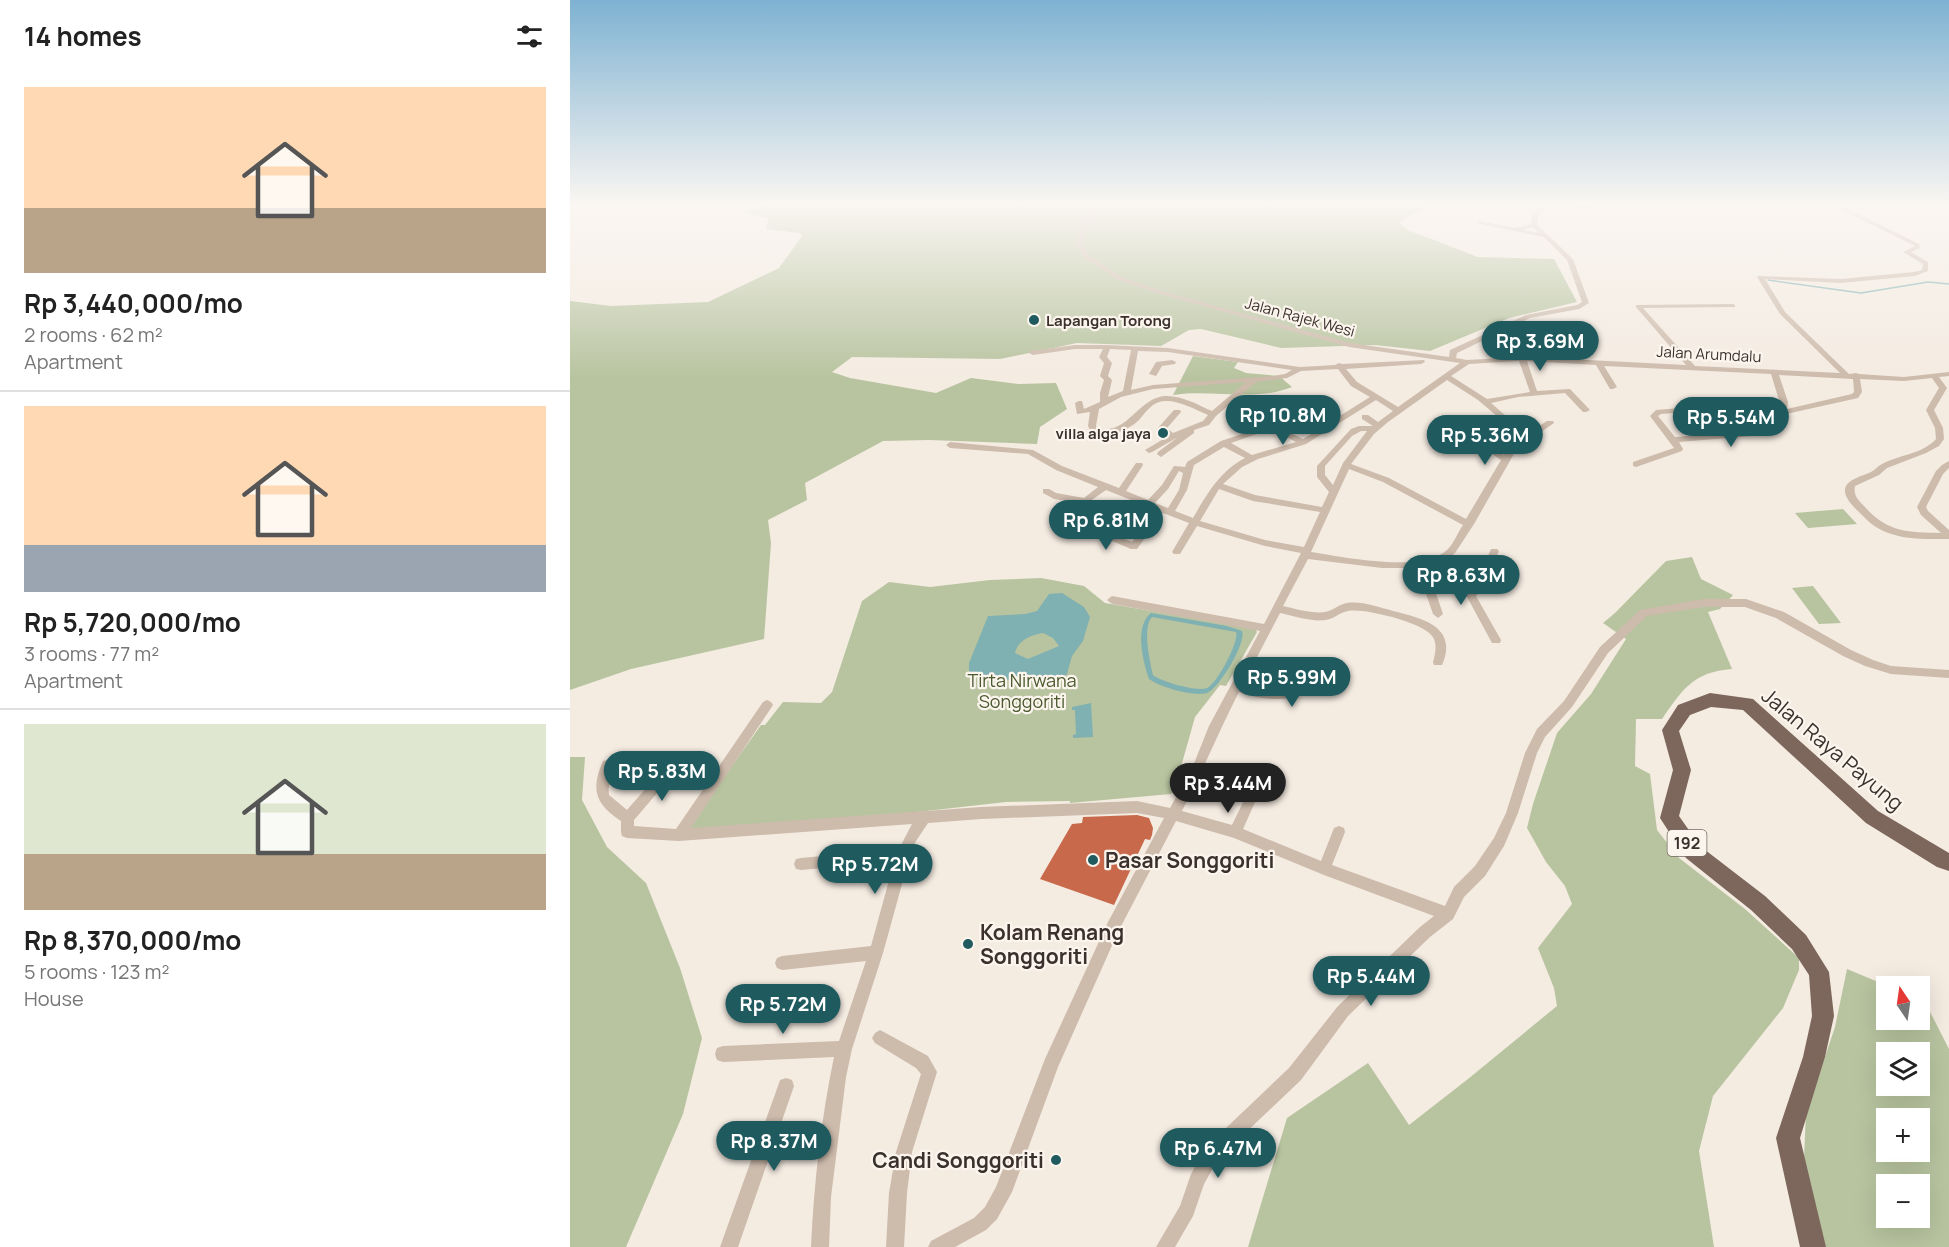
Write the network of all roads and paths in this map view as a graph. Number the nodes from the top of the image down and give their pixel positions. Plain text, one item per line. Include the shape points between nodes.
1 (1093, 261) edge
2 (1571, 261) edge
3 (1923, 261) edge
4 (1631, 296) dead end
5 (1638, 306) junction
6 (1733, 306) dead end
7 (1518, 342) dead end
8 (1107, 347) junction
9 (1135, 349) junction
10 (1168, 350) junction
11 (1034, 353) dead end
12 (1525, 359) junction
13 (1450, 361) junction
14 (1172, 362) junction
15 (1467, 362) junction
16 (1598, 362) junction
17 (1339, 365) junction
18 (1691, 366) junction
19 (1300, 369) junction
20 (1172, 371) dead end
21 (1774, 371) junction
22 (1153, 374) dead end
23 (1949, 374) edge
24 (1845, 375) junction
25 (1856, 375) junction
26 (1934, 376) junction
27 (1447, 377) junction
28 (1253, 380) junction
29 (1613, 387) dead end
30 (1127, 393) junction
31 (1534, 393) junction
32 (1186, 394) dead end
33 (1374, 398) junction
34 (1174, 400) junction
35 (1104, 402) junction
36 (1485, 402) junction
37 (1079, 403) dead end
38 (1783, 407) junction
39 (1095, 408) junction
40 (1398, 410) junction
41 (1586, 410) dead end
42 (1177, 412) dead end
43 (1213, 414) junction
44 (1365, 417) dead end
45 (1550, 423) dead end
46 (1510, 424) junction
47 (1198, 426) junction
48 (1376, 428) junction
49 (1493, 432) dead end
50 (1521, 434) junction
51 (1172, 436) junction
52 (1673, 440) junction
53 (1303, 442) junction
54 (1224, 443) junction
55 (1480, 443) dead end
56 (950, 444) dead end
57 (1149, 450) dead end
58 (1161, 454) dead end
59 (1251, 458) junction
60 (1505, 459) junction
61 (1636, 464) dead end
62 (1949, 464) edge
63 (1139, 465) dead end
64 (1347, 465) junction
65 (1187, 471) junction
66 (1217, 485) junction
67 (1104, 487) junction
68 (1046, 491) dead end
69 (1333, 491) junction
70 (1120, 493) junction
71 (1149, 504) junction
72 (1324, 510) junction
73 (1166, 511) junction
74 (1197, 523) junction
75 (1469, 524) junction
76 (1087, 527) dead end
77 (1949, 536) edge
78 (1494, 551) dead end
79 (1177, 552) dead end
80 (1306, 553) junction
81 (1444, 559) junction
82 (1421, 564) junction
83 (1472, 595) junction
84 (1113, 600) dead end
85 (1277, 608) junction
86 (1438, 614) dead end
87 (1265, 628) junction
88 (1496, 640) dead end
89 (1438, 662) dead end
90 (1339, 672) dead end
91 (1949, 674) edge
92 (1236, 686) junction
93 (767, 705) dead end
94 (607, 765) dead end
95 (672, 767) dead end
96 (1250, 800) dead end
97 (1173, 814) junction
98 (925, 816) junction
99 (628, 818) junction
100 (1235, 832) junction
101 (1339, 832) dead end
102 (678, 835) junction
103 (903, 855) junction
104 (1949, 862) edge
105 (801, 864) dead end
106 (1324, 869) junction
107 (1448, 914) junction
108 (876, 953) junction
109 (782, 963) dead end
110 (880, 1038) dead end
111 (844, 1049) junction
112 (723, 1054) dead end
113 (786, 1086) dead end
114 (729, 1247) edge
115 (820, 1247) edge
116 (895, 1247) edge
117 (937, 1247) edge
118 (1165, 1247) edge
119 (1813, 1247) edge

1 - 13 street, Jalan Rajek Wesi via 1120,279 1159,292 1348,345
2 - 13 street via 1586,303 1522,319 1453,352
3 - 24 street via 1927,266 1924,272 1915,274 1841,280 1760,276 1782,313
4 - 5 street
5 - 6 street
5 - 18 street
7 - 12 street
8 - 9 street
8 - 11 street
8 - 35 street via 1103,357 1108,364
9 - 10 street
9 - 30 street
10 - 14 street
10 - 19 street
12 - 15 street, Jalan Arumdalu
12 - 16 street, Jalan Arumdalu
12 - 31 street
13 - 15 street, Jalan Rajek Wesi
13 - 17 street
14 - 20 street
14 - 22 street via 1159,364
15 - 27 street
16 - 18 street, Jalan Arumdalu
16 - 29 street
17 - 19 street
17 - 33 street via 1354,384
18 - 21 street, Jalan Arumdalu
19 - 28 street via 1281,377
21 - 24 street, Jalan Arumdalu
21 - 38 street
23 - 26 street, Jalan Arumdalu
24 - 25 street, Jalan Arumdalu
25 - 26 street, Jalan Arumdalu
25 - 38 street via 1855,396
26 - 77 street via 1943,388 1930,410 1940,439 1923,451 1884,466 1876,474 1852,484 1849,490 1870,518 1890,533
27 - 36 street
27 - 40 street
28 - 30 street via 1168,384
28 - 43 street
30 - 35 street
31 - 36 street
31 - 41 street via 1567,391
32 - 34 street
33 - 40 street
33 - 53 street
34 - 39 street via 1155,400 1132,422 1103,433 1093,428
34 - 43 street
35 - 39 street
36 - 46 street
37 - 39 street via 1080,412
38 - 52 street via 1779,428 1773,432
38 - 52 street via 1654,413
40 - 48 street
42 - 51 street via 1162,428
43 - 47 street
44 - 48 street
45 - 50 street via 1528,437
46 - 49 street
46 - 50 street
47 - 51 street
47 - 58 street
48 - 64 street
48 - 69 street via 1366,427 1349,434 1322,463 1319,471
50 - 60 street
51 - 57 street
52 - 61 street via 1679,450
53 - 54 street via 1272,426
53 - 59 street
54 - 59 street
54 - 65 street via 1193,460
55 - 60 street
56 - 67 street via 1030,452
59 - 66 street
60 - 75 street
62 - 77 street via 1939,470 1921,508
63 - 70 street
64 - 69 street
64 - 75 street via 1386,480
65 - 71 street via 1177,468
65 - 73 street via 1183,490
66 - 72 street via 1252,498
66 - 74 street
67 - 68 street via 1086,501
67 - 70 street
69 - 72 street
70 - 71 street
71 - 73 street
72 - 80 street
73 - 74 street
73 - 76 street via 1134,547
74 - 79 street
74 - 80 street
75 - 81 street
78 - 83 street
80 - 82 street via 1396,566
80 - 85 street
81 - 82 street
81 - 83 street
82 - 86 street
83 - 88 street
84 - 87 street
85 - 87 street
85 - 89 street via 1326,617 1345,607 1367,608 1427,624 1442,642
87 - 92 street
90 - 92 street via 1315,689 1296,694 1272,695
91 - 107 street via 1892,670 1869,663 1780,615 1746,603 1703,603 1644,613 1604,650 1568,705 1541,733 1499,842 1480,871 1459,892
92 - 97 street
93 - 102 street
94 - 99 street via 601,792 605,803
95 - 99 street
96 - 100 street
97 - 98 street via 1137,807
97 - 100 street
97 - 117 street via 1108,938 1050,1065 1003,1192 991,1213 968,1232
98 - 102 street
98 - 103 street
99 - 102 street via 627,832
100 - 106 street
101 - 106 street
103 - 105 street
103 - 108 street
104 - 119 main road, Jalan Raya Payung / 192 via 1872,817 1747,704 1710,700 1684,710 1670,730 1682,770 1669,818 1693,852 1799,942 1819,972 1823,1016 1788,1138
106 - 107 street
107 - 118 street via 1343,1011 1295,1074 1212,1153 1187,1210
108 - 109 street
108 - 111 street
110 - 116 street via 922,1062 929,1072 907,1139
111 - 112 street
111 - 115 street via 822,1197
113 - 114 street

